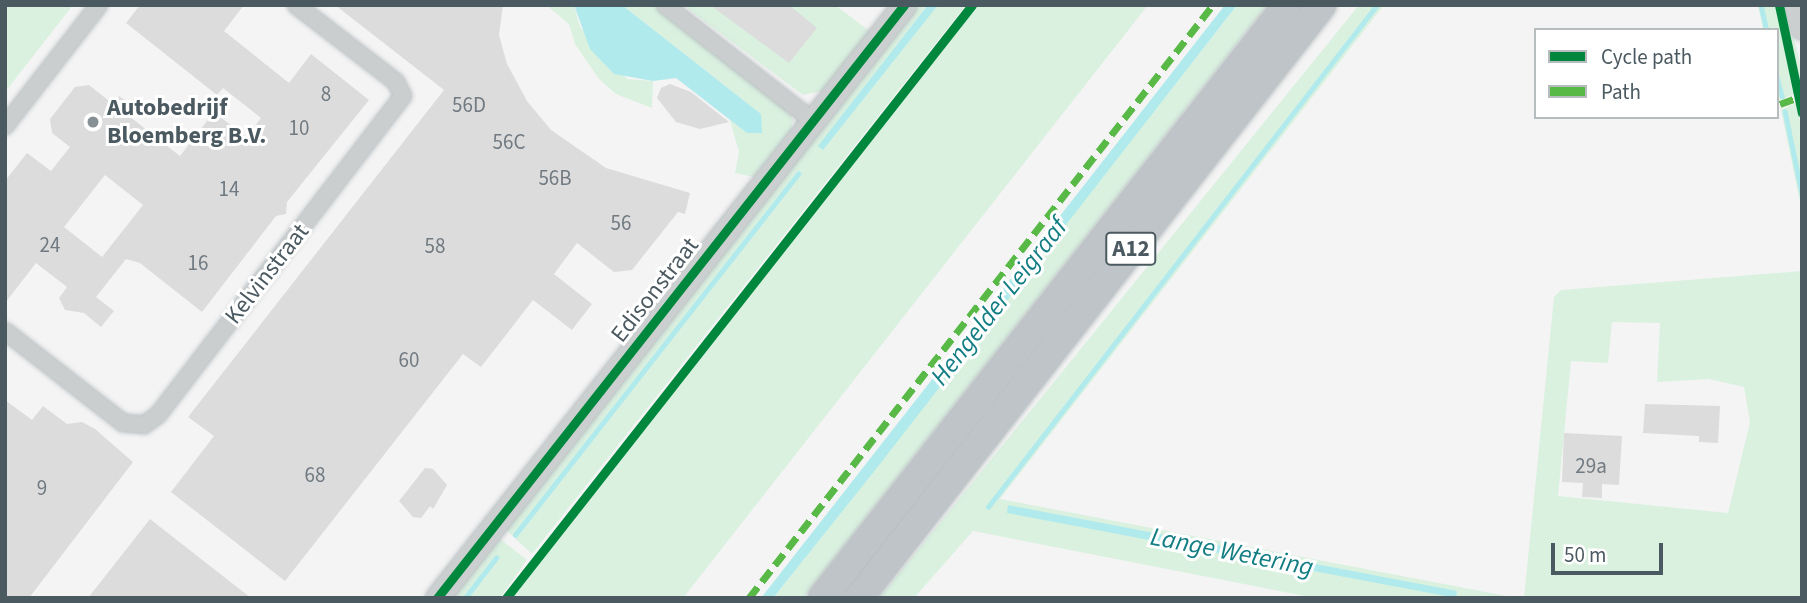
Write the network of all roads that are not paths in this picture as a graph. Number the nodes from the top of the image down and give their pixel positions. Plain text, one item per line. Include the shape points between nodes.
1 (99, 5) edge
2 (296, 5) edge
3 (665, 5) edge
4 (904, 5) edge
5 (1287, 5) edge
6 (1322, 5) edge
7 (1328, 5) edge
8 (1797, 5) edge
9 (1802, 27) edge
10 (1299, 34) junction
11 (813, 121) junction
12 (5, 126) edge
13 (5, 331) edge
14 (437, 598) edge
15 (822, 598) edge
16 (859, 598) edge

1 - 12 street
2 - 13 street, Kelvinstraat via 396,82 403,96 158,415 144,425 123,423
3 - 11 street
4 - 11 street, Edisonstraat
5 - 15 highway, A12
6 - 10 highway, A12
7 - 10 highway, A12
8 - 9 street
10 - 16 highway, A12
11 - 14 street, Edisonstraat

